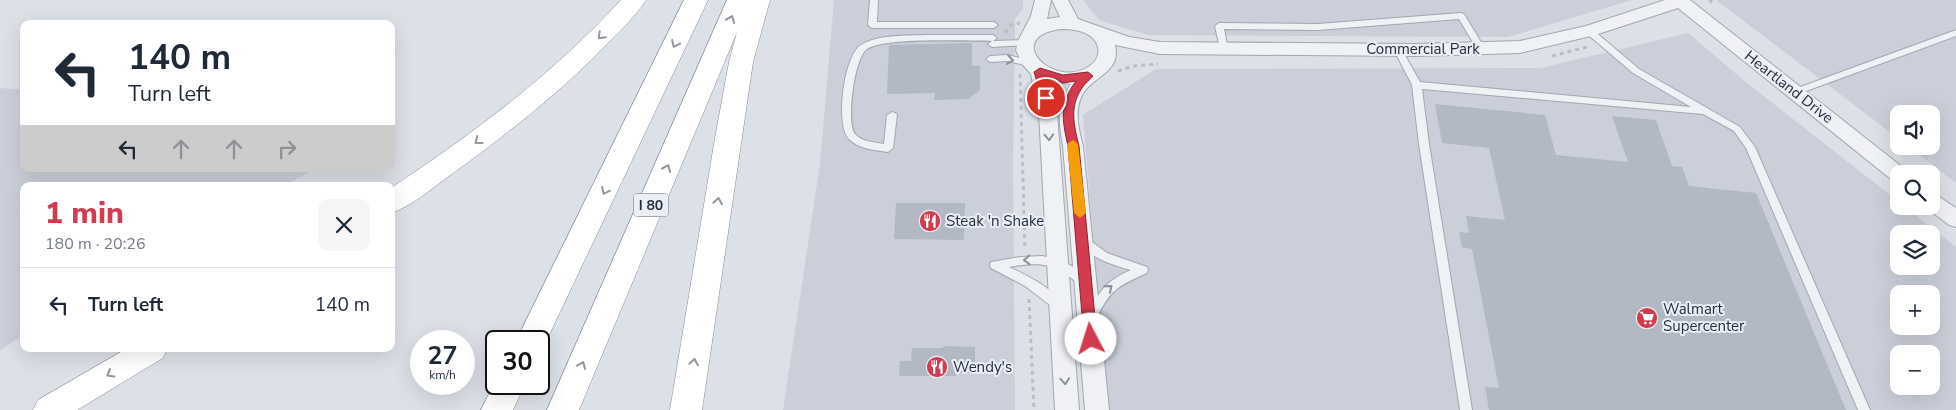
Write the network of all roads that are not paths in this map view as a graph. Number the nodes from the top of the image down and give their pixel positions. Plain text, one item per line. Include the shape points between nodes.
1 (634, 0) edge
2 (696, 0) edge
3 (739, 0) edge
4 (758, 0) edge
5 (874, 0) edge
6 (1043, 0) edge
7 (1060, 0) edge
8 (1681, 0) edge
9 (1071, 22) junction
10 (994, 25) dead end
11 (1590, 31) junction
12 (1096, 32) junction
13 (1956, 33) edge
14 (1027, 41) junction
15 (1224, 49) junction
16 (1481, 49) junction
17 (1398, 50) junction
18 (1162, 56) junction
19 (990, 58) dead end
20 (1028, 68) junction
21 (1109, 68) junction
22 (1088, 76) junction
23 (1417, 85) junction
24 (1795, 92) junction
25 (1707, 112) junction
26 (892, 115) dead end
27 (1890, 168) edge
28 (395, 199) edge
29 (1940, 207) edge
30 (1956, 219) edge
31 (1082, 236) junction
32 (1056, 262) junction
33 (1086, 283) junction
34 (1060, 307) junction
35 (1089, 321) junction
36 (536, 330) edge
37 (147, 352) edge
38 (504, 395) edge
39 (49, 410) edge
40 (497, 410) edge
41 (563, 410) edge
42 (686, 410) edge
43 (1067, 410) edge
44 (1096, 410) edge
45 (1466, 410) edge
46 (1864, 410) edge

1 -> 28 highway via 578,59 530,100
2 -> 36 highway
41 -> 3 highway, I 80
42 -> 4 highway via 741,62
5 - 10 lane via 872,25
6 - 14 street via 1040,16
7 - 9 street
8 - 11 street, Commercial Park
8 - 24 street, Heartland Drive
9 - 12 street
9 - 14 street via 1045,25 1034,31
11 - 16 street, Commercial Park via 1520,47
11 - 25 lane via 1636,71
12 - 18 street
12 - 21 street via 1107,46
13 - 24 lane
14 - 20 street
14 - 26 lane via 884,40 863,48 855,58 846,125 858,140 888,148
15 - 16 lane via 1219,26 1318,27 1461,16
15 - 17 street, Commercial Park
15 - 18 street, Commercial Park
16 - 17 street, Commercial Park
17 - 23 lane
18 - 21 street
19 -> 20 lane via 1007,58
20 - 22 street via 1063,79
20 -> 32 street via 1048,113
21 - 22 street
22 - 31 street via 1078,85 1067,119 1073,146
23 - 25 lane
23 - 45 lane
24 - 27 street, Heartland Drive
25 - 46 lane via 1738,129 1750,147
29 - 30 street
31 - 33 street
35 -> 31 lane via 1106,289 1143,270 1099,254
32 - 33 lane
32 - 34 street
32 -> 34 lane via 1026,259 995,264 1044,291
33 - 35 street
34 -> 43 street
35 - 44 street
37 -> 39 highway
38 - 40 highway

